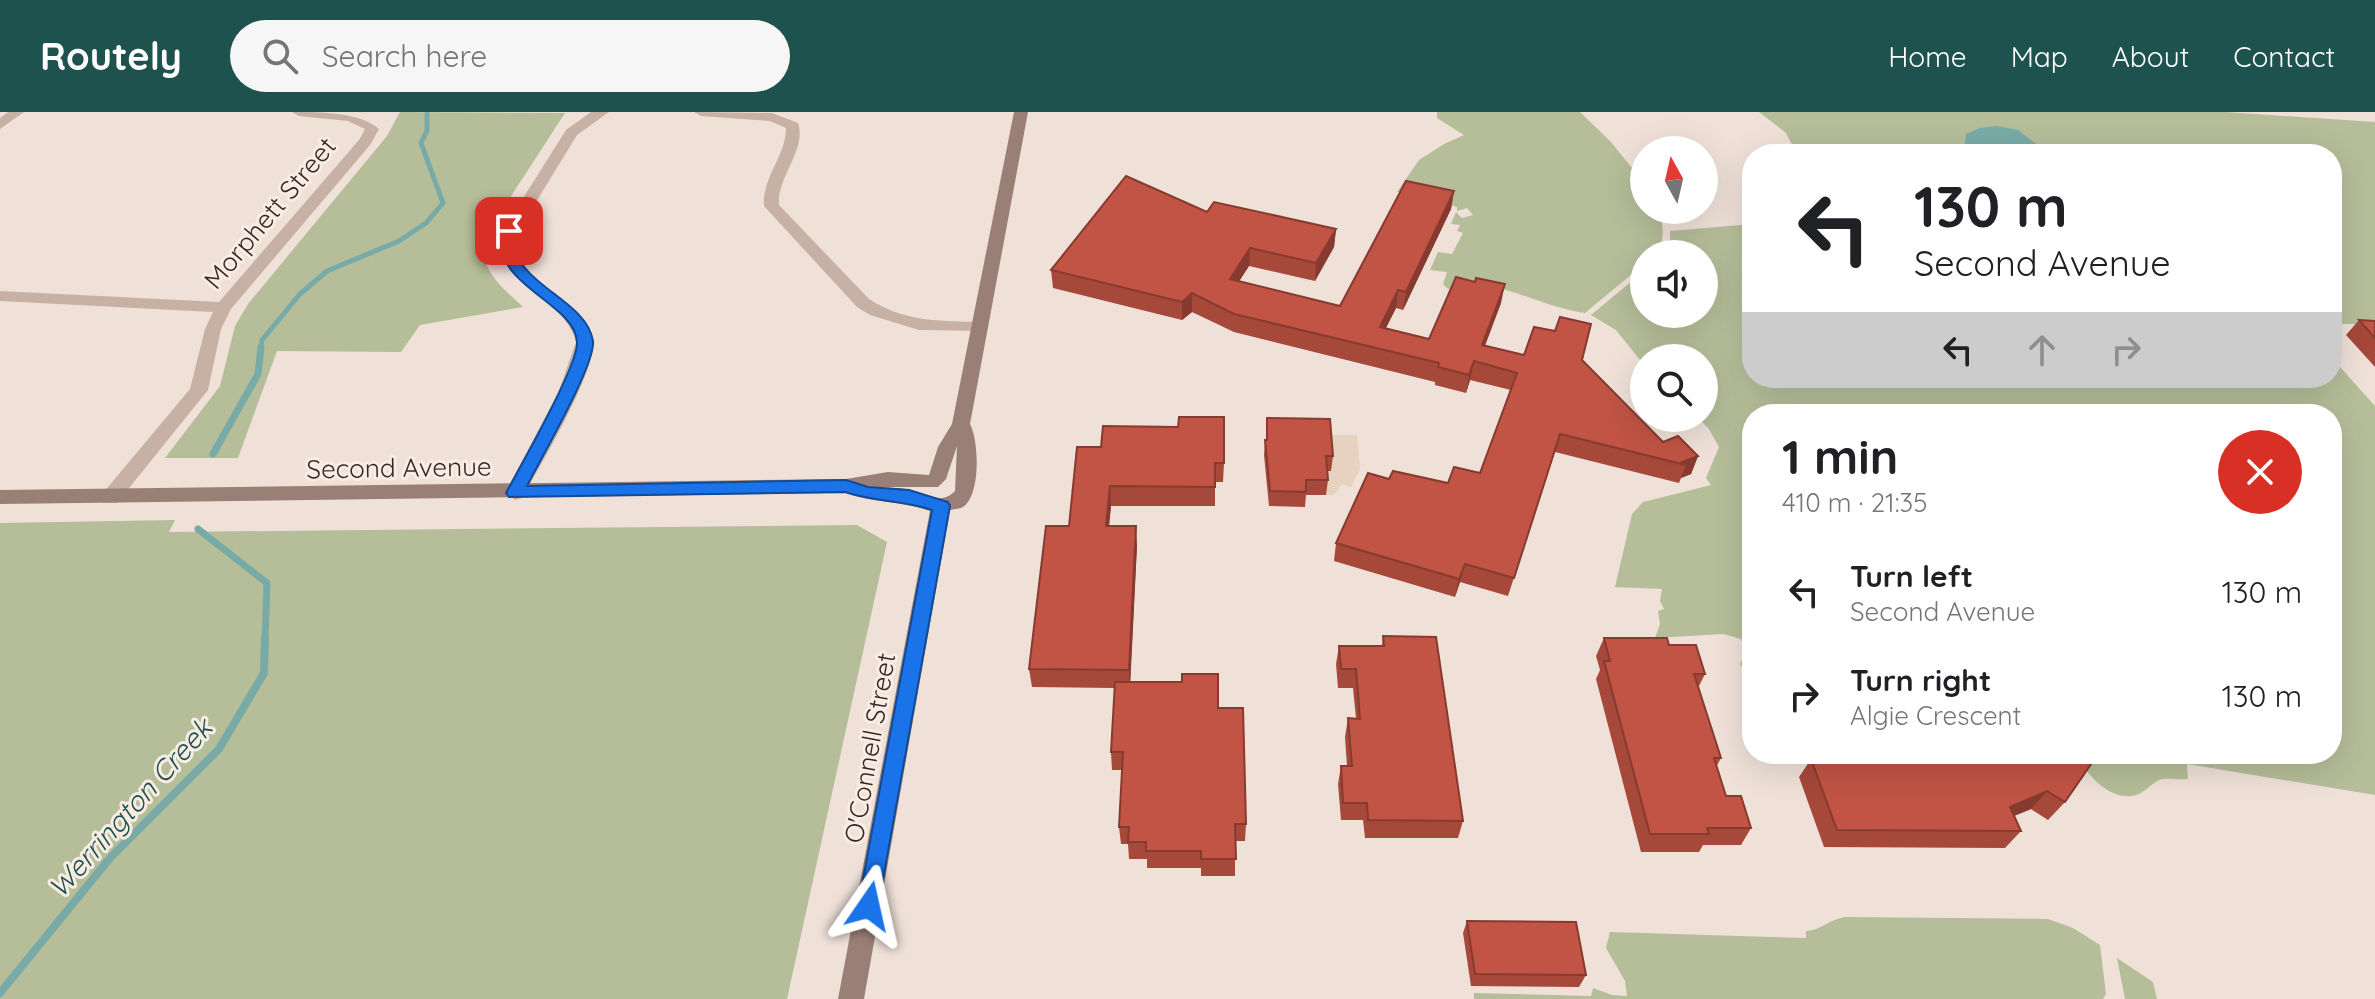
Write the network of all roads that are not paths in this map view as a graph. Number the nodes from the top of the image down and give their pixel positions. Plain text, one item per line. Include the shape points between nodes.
1 (17, 112) edge
2 (299, 112) edge
3 (602, 112) edge
4 (701, 112) edge
5 (1021, 112) edge
6 (0, 125) edge
7 (0, 296) edge
8 (223, 307) junction
9 (980, 327) junction
10 (961, 424) junction
11 (964, 486) junction
12 (934, 492) junction
13 (515, 493) junction
14 (0, 497) edge
15 (110, 498) junction
16 (851, 999) edge

1 - 6 street
2 - 8 street, Morphett Street via 345,116 372,129
3 - 13 street via 571,133 506,238 520,273 581,327 586,343
4 - 9 street via 772,117 793,126 772,189 772,206 863,303 904,322
5 - 9 street, O'Connell Street
7 - 8 street
8 - 15 street, Morphett Street via 199,390
9 - 10 street, O'Connell Street
10 - 11 street, O'Connell Street via 967,445
10 - 12 street, O'Connell Street via 947,447
11 - 12 street, Second Avenue via 955,479
11 - 12 street via 958,501
12 - 13 street, Second Avenue via 909,496 846,486
12 - 16 street, O'Connell Street
13 - 15 street, Second Avenue
14 - 15 street, Second Avenue

